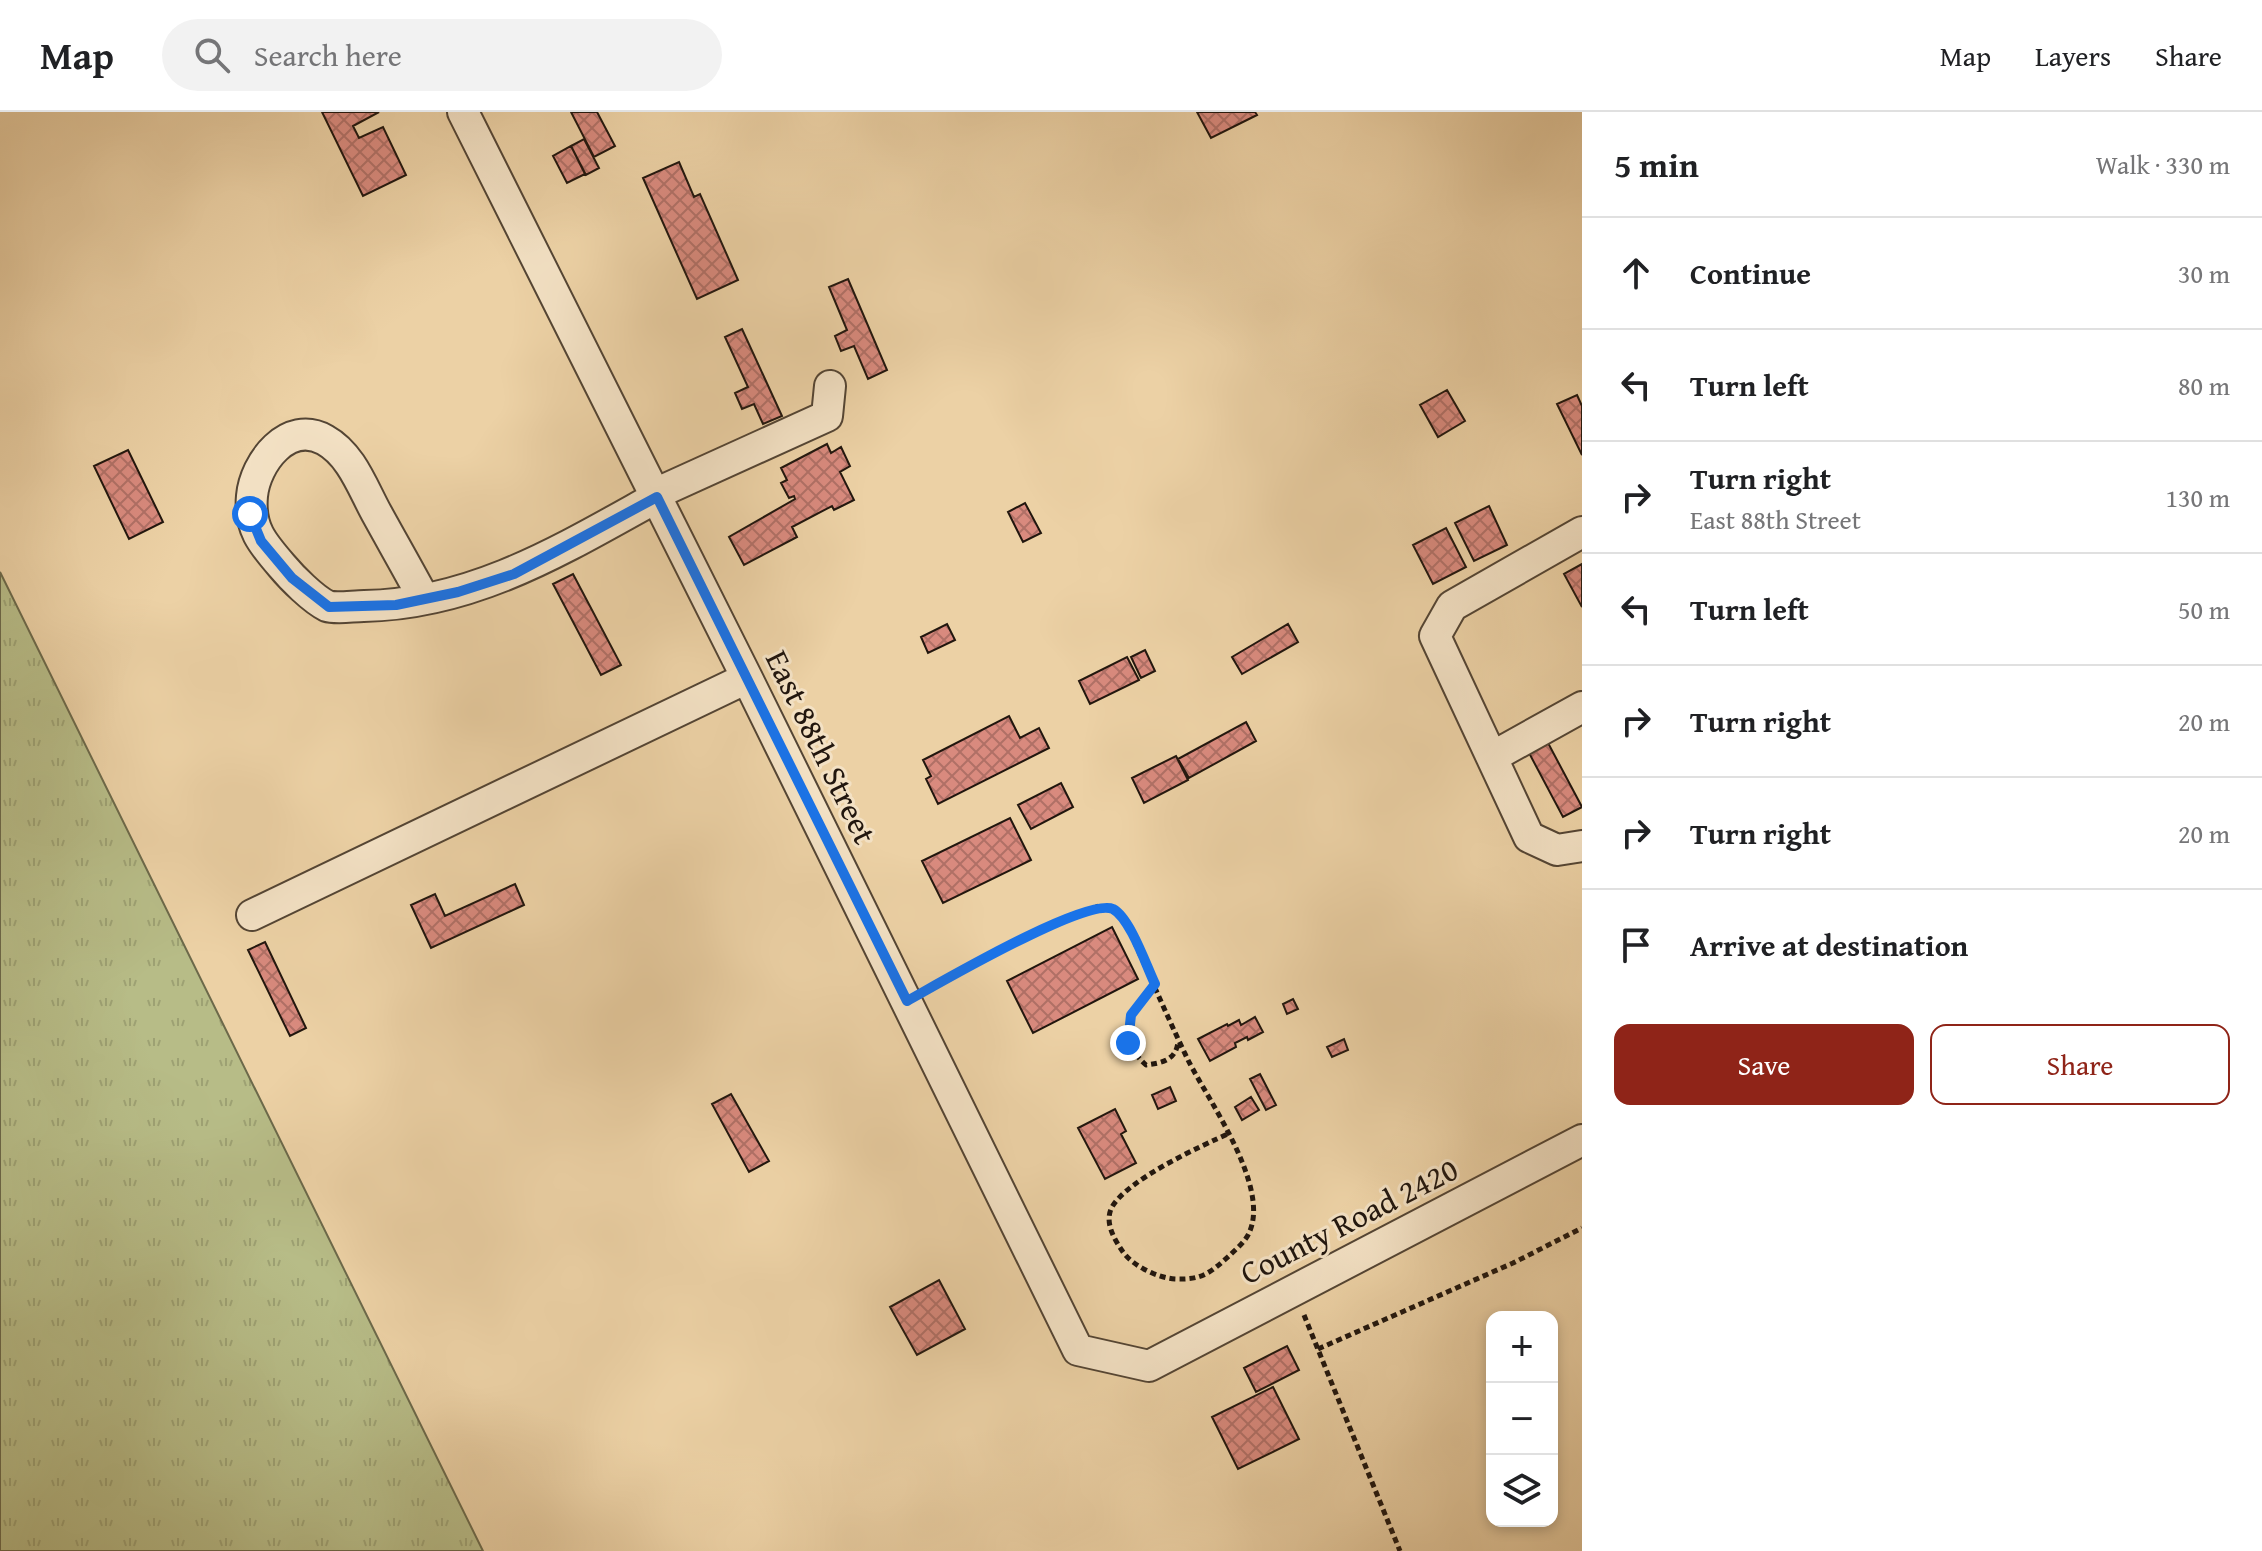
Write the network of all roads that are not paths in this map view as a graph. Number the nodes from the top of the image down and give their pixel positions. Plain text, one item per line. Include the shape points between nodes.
1 (463, 112) edge
2 (830, 386) dead end
3 (656, 496) junction
4 (1582, 532) edge
5 (424, 599) junction
6 (747, 678) junction
7 (1582, 707) edge
8 (1492, 757) junction
9 (1582, 846) edge
10 (252, 915) dead end
11 (1582, 1140) edge
12 (1149, 1366) joint

1 - 3 street, East 88th Street
2 - 3 street via 827,416
3 - 5 street via 514,574
3 - 6 street, East 88th Street
4 - 8 street via 1452,606 1435,636
5 - 5 street via 329,607 292,578 261,541 250,514 253,483 265,457 287,440 309,434 326,441 349,462
6 - 10 street
6 - 12 street, East 88th Street via 1078,1350
7 - 8 street
8 - 9 street via 1529,837 1557,850
11 - 12 street, County Road 2420

